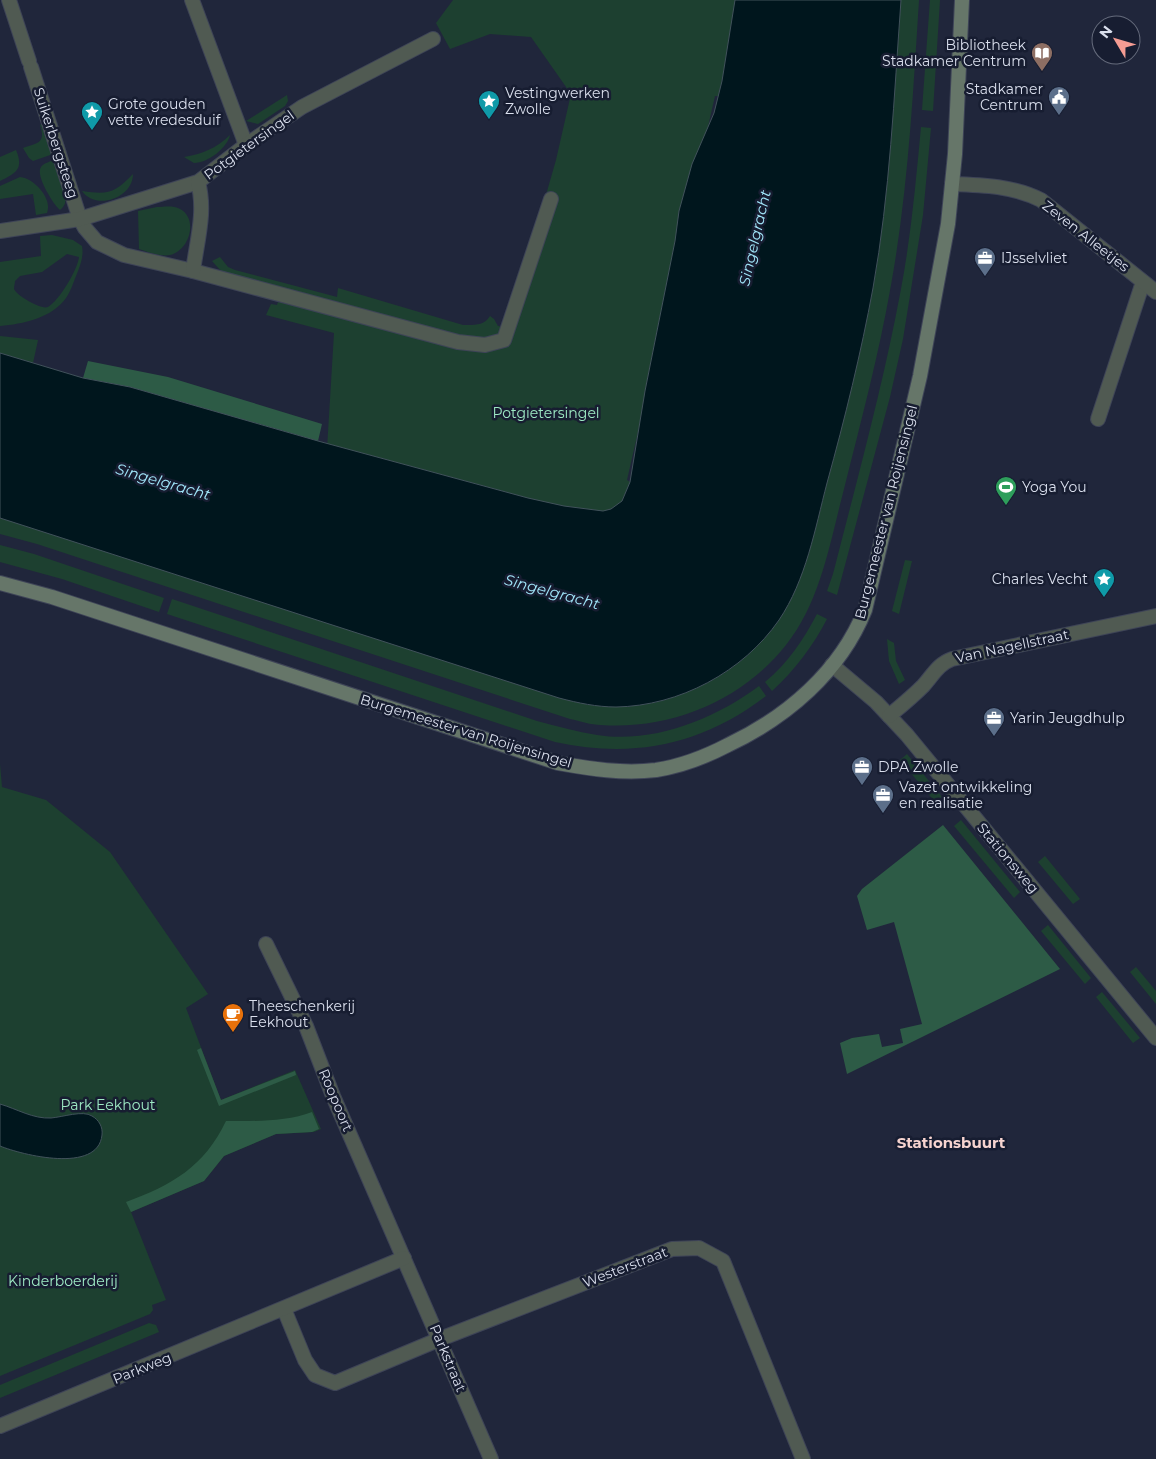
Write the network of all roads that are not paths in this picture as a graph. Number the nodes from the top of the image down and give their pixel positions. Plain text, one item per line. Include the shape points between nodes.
1 (10, 0) edge
2 (192, 0) edge
3 (962, 0) edge
4 (433, 39) dead end
5 (246, 145) junction
6 (198, 182) junction
7 (952, 184) junction
8 (551, 199) dead end
9 (80, 219) junction
10 (0, 231) edge
11 (193, 271) junction
12 (1143, 282) junction
13 (1156, 292) edge
14 (1098, 419) dead end
15 (0, 583) edge
16 (1156, 616) edge
17 (832, 665) junction
18 (889, 716) junction
19 (266, 944) dead end
20 (1156, 1038) edge
21 (404, 1258) junction
22 (284, 1309) junction
23 (440, 1338) junction
24 (0, 1426) edge
25 (491, 1459) edge
26 (803, 1459) edge

1 - 9 street, Suikerbergsteeg
2 - 5 street
3 - 7 main road, Burgemeester van Roijensingel
4 - 5 street, Potgietersingel via 302,107
5 - 6 street, Potgietersingel
6 - 9 street, Potgietersingel
6 - 11 street, Potgietersingel via 202,214
7 - 12 street, Zeven Alleetjes via 1009,188 1030,194
7 - 17 main road, Burgemeester van Roijensingel via 920,376 865,610
8 - 11 street via 504,340 484,345 458,342
9 - 10 street, Potgietersingel
9 - 11 street via 97,242 111,250
12 - 13 street, Zeven Alleetjes
12 - 14 street
15 - 17 main road, Burgemeester van Roijensingel via 52,597 534,756 596,770 656,770 701,758 748,735 788,709
16 - 18 street, Van Nagellstraat via 952,659 937,668
17 - 18 street, Stationsweg
18 - 20 street, Stationsweg
19 - 21 street, Roopoort via 306,1026
21 - 22 street, Parkweg
21 - 23 street, Parkstraat
22 - 23 street via 305,1360 315,1375 336,1383
22 - 24 street, Parkweg
23 - 25 street, Parkstraat
23 - 26 street, Westerstraat via 672,1249 699,1248 723,1261

